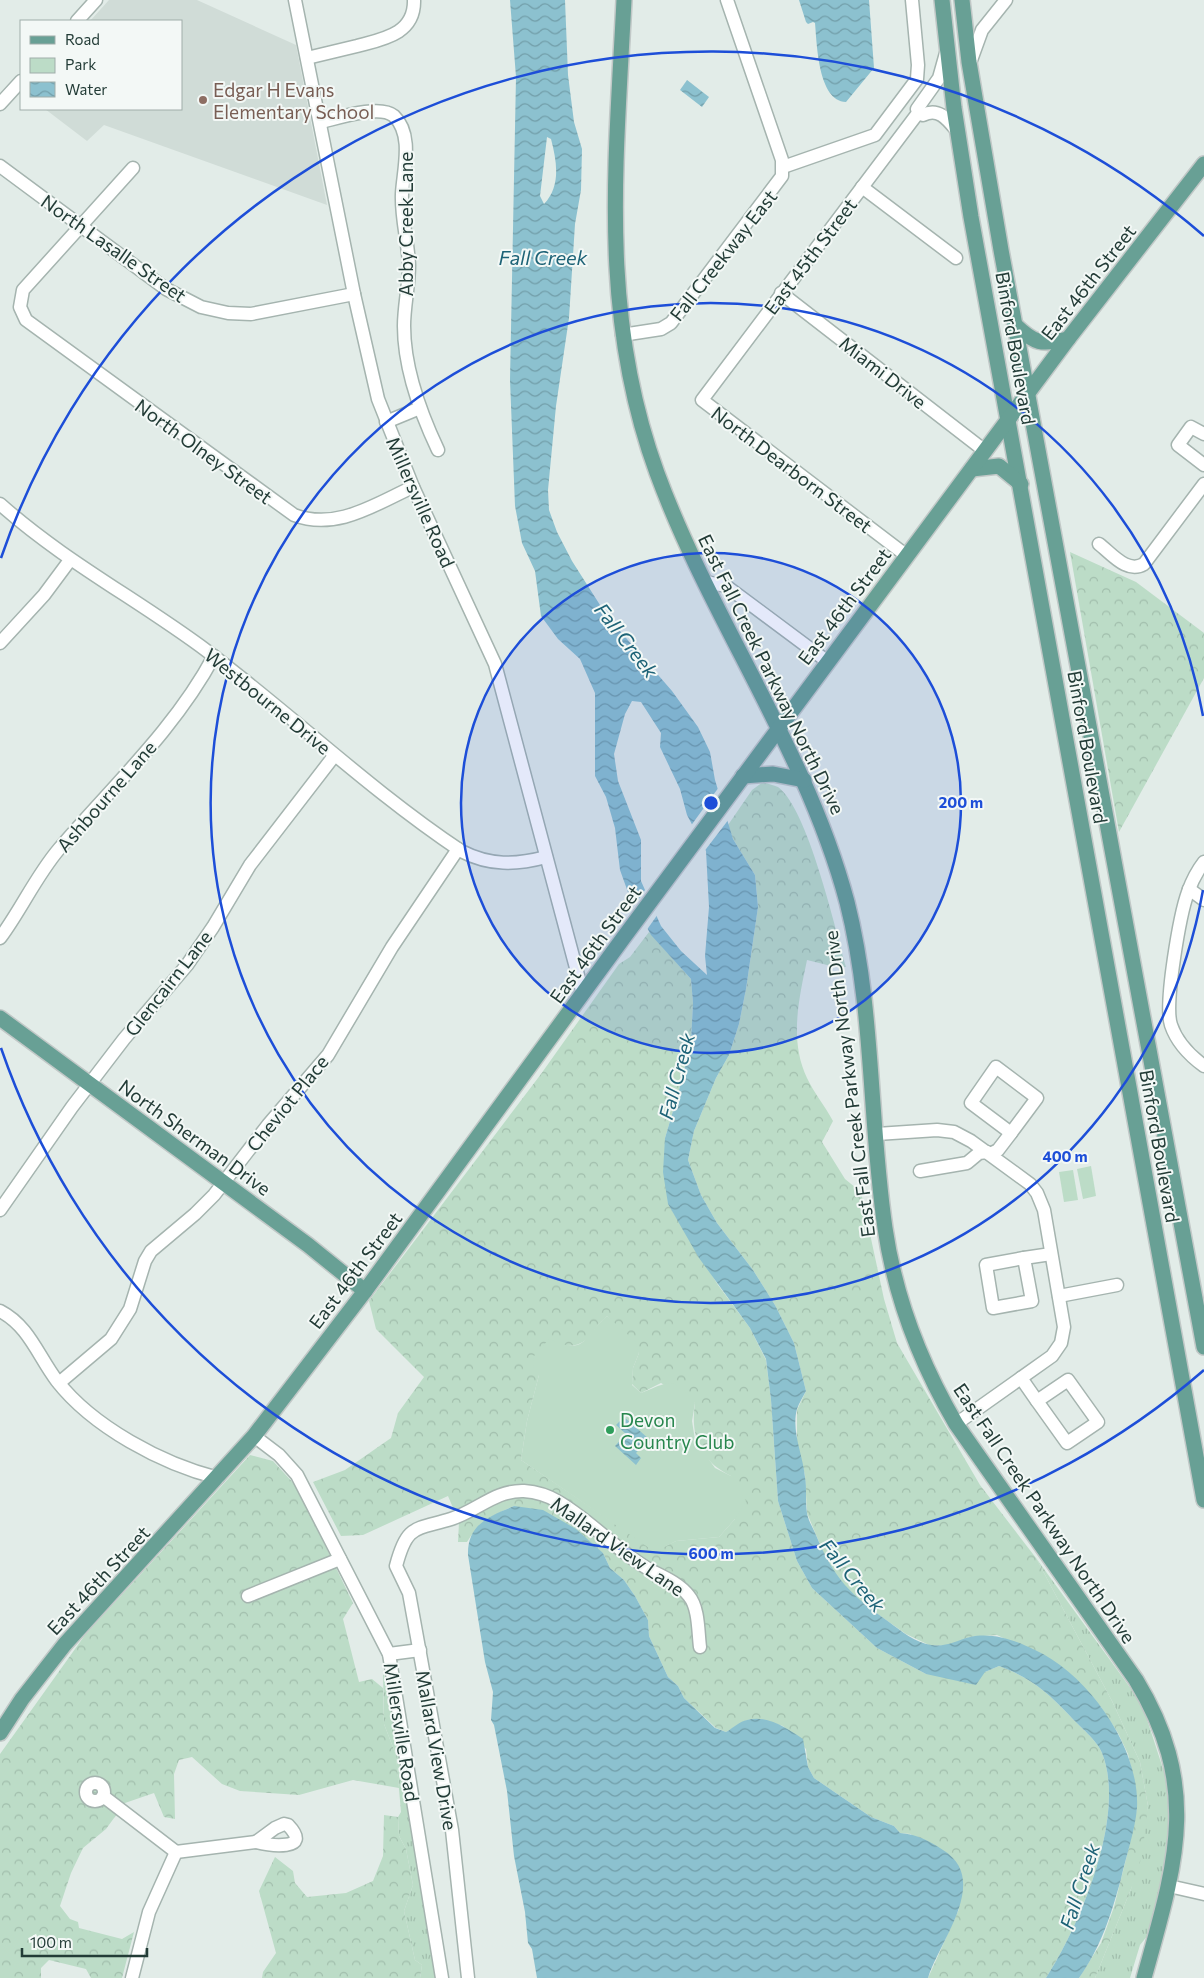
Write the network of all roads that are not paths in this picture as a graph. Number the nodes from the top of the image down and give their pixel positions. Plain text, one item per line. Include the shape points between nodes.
1 (96, 0) edge
2 (295, 0) edge
3 (414, 0) edge
4 (624, 0) edge
5 (727, 0) edge
6 (912, 0) edge
7 (942, 0) edge
8 (962, 0) edge
9 (1006, 0) edge
10 (77, 20) edge
11 (946, 49) junction
12 (307, 58) junction
13 (970, 66) junction
14 (20, 82) edge
15 (0, 104) edge
16 (918, 113) junction
17 (321, 122) junction
18 (957, 131) junction
19 (1204, 164) edge
20 (0, 166) edge
21 (783, 167) junction
22 (133, 168) dead end
23 (862, 187) junction
24 (81, 226) junction
25 (956, 258) dead end
26 (781, 293) junction
27 (354, 294) junction
28 (1015, 325) junction
29 (622, 335) junction
30 (1068, 340) junction
31 (1028, 393) junction
32 (702, 400) joint
33 (420, 408) junction
34 (1009, 419) junction
35 (386, 422) junction
36 (1204, 434) edge
37 (438, 450) dead end
38 (985, 451) junction
39 (1204, 465) edge
40 (972, 469) junction
41 (1021, 484) junction
42 (1204, 484) edge
43 (413, 487) junction
44 (0, 504) edge
45 (1099, 544) dead end
46 (907, 556) junction
47 (70, 560) junction
48 (706, 582) junction
49 (0, 643) edge
50 (214, 656) junction
51 (828, 662) junction
52 (779, 727) junction
53 (334, 756) junction
54 (804, 780) junction
55 (739, 781) junction
56 (458, 849) junction
57 (546, 857) junction
58 (1204, 862) edge
59 (1189, 889) junction
60 (1204, 900) edge
61 (0, 938) edge
62 (583, 994) junction
63 (0, 1018) edge
64 (1204, 1066) edge
65 (90, 1084) junction
66 (1011, 1133) junction
67 (877, 1134) junction
68 (988, 1153) junction
69 (920, 1171) dead end
70 (223, 1183) junction
71 (0, 1210) edge
72 (1051, 1254) junction
73 (1024, 1258) junction
74 (1117, 1285) dead end
75 (365, 1291) junction
76 (1059, 1296) junction
77 (0, 1311) edge
78 (1204, 1347) edge
79 (1021, 1378) junction
80 (59, 1383) junction
81 (1036, 1401) junction
82 (956, 1424) junction
83 (254, 1436) junction
84 (218, 1478) junction
85 (1204, 1500) edge
86 (414, 1530) joint
87 (340, 1559) junction
88 (248, 1596) dead end
89 (700, 1648) dead end
90 (420, 1650) junction
91 (390, 1654) junction
92 (0, 1733) edge
93 (103, 1796) dead end
94 (256, 1842) dead end
95 (176, 1852) junction
96 (1169, 1886) junction
97 (1204, 1894) edge
98 (132, 1978) edge
99 (442, 1978) edge
100 (468, 1978) edge
101 (1144, 1978) edge

1 - 10 street
2 - 12 street, Millersville Road
3 - 12 street via 410,20 394,36
4 - 29 main road, East Fall Creek Parkway North Drive via 615,178 616,263
5 - 21 street
6 - 21 street via 917,79 874,135
7 - 11 main road, Binford Boulevard
8 - 13 main road, Binford Boulevard
9 - 13 street via 982,30
11 - 16 street, East 45th Street via 939,78 917,109
11 - 18 main road, Binford Boulevard
12 - 17 street, Millersville Road
13 - 28 main road, Binford Boulevard
14 - 15 street
16 - 18 street via 939,114
16 - 23 street, East 45th Street
17 - 27 street, Millersville Road
17 - 33 street, Abby Creek Lane via 382,110 392,115 400,126 406,151 402,206 409,268 404,335
18 - 34 main road, Binford Boulevard
19 - 30 main road, East 46th Street
20 - 24 street, North Lasalle Street
21 - 29 street, Fall Creekway East via 778,183 671,323 660,330
22 - 24 street
23 - 25 street
23 - 26 street, East 45th Street
24 - 27 street, North Lasalle Street via 176,295 216,311 259,313
24 - 43 street, North Olney Street via 23,290 20,305 24,318 31,325 294,515 313,520 336,520
26 - 32 street, East 45th Street
26 - 38 street, Miami Drive
27 - 35 street, Millersville Road
28 - 30 main road via 1038,342
28 - 31 main road, Binford Boulevard
29 - 48 main road, East Fall Creek Parkway North Drive via 635,403 651,455 670,507
30 - 31 main road, East 46th Street
31 - 34 main road, East 46th Street
31 - 78 main road, Binford Boulevard
32 - 46 street, North Dearborn Street
33 - 35 street
33 - 37 street, Abby Creek Lane
34 - 38 main road, East 46th Street
34 - 41 main road, Binford Boulevard
35 - 43 street, Millersville Road
36 - 39 street via 1191,427 1178,445
38 - 40 main road, East 46th Street
40 - 41 main road via 999,466
40 - 46 main road, East 46th Street
41 - 85 main road, Binford Boulevard
42 - 45 street via 1139,567 1125,565
43 - 57 street, Millersville Road via 495,664
44 - 47 street, Westbourne Drive
46 - 51 main road, East 46th Street
47 - 49 street via 44,595
47 - 50 street, Westbourne Drive
48 - 51 street via 726,586
48 - 52 main road, East Fall Creek Parkway North Drive
50 - 53 street, Westbourne Drive
50 - 61 street, Ashbourne Lane via 154,741 49,862
51 - 52 main road, East 46th Street
52 - 54 main road, East Fall Creek Parkway North Drive
52 - 55 main road, East 46th Street
53 - 56 street, Westbourne Drive
53 - 65 street, Glencairn Lane via 250,865 187,965
54 - 55 main road via 773,774
54 - 67 main road, East Fall Creek Parkway North Drive via 824,830 848,907 861,982
55 - 62 main road, East 46th Street
56 - 57 street, Westbourne Drive via 478,859 497,863 520,863
56 - 70 street, Cheviot Place via 392,947 328,1055
57 - 62 street, Millersville Road
58 - 59 street
59 - 60 street
59 - 64 street via 1168,998 1169,1017 1185,1050
62 - 75 main road, East 46th Street
63 - 65 main road, North Sherman Drive
65 - 70 main road, North Sherman Drive
65 - 71 street, Glencairn Lane
66 - 66 street via 1037,1098 996,1068 971,1103
66 - 68 street via 998,1150
67 - 68 street via 950,1131
67 - 82 main road, East Fall Creek Parkway North Drive via 885,1225 900,1293 924,1362
68 - 69 street via 979,1153 967,1163
68 - 72 street via 1037,1193 1044,1210
70 - 75 main road, North Sherman Drive
70 - 80 street, Cheviot Place via 201,1209 151,1251 130,1310 111,1339
72 - 73 street
72 - 76 street
73 - 73 street via 986,1265 993,1308 1032,1301
74 - 76 street
75 - 83 main road, East 46th Street
76 - 79 street via 1064,1327 1062,1343 1052,1356
77 - 80 street via 27,1333
79 - 81 street
79 - 82 street
80 - 84 street via 80,1404 132,1442 181,1467
81 - 81 street via 1068,1380 1098,1422 1067,1443
82 - 96 main road, East Fall Creek Parkway North Drive via 1132,1676 1153,1712 1166,1744 1176,1794 1177,1830
83 - 84 main road, East 46th Street
83 - 87 street, Millersville Road via 280,1455 297,1475
84 - 92 main road, East 46th Street via 65,1644
86 - 89 street, Mallard View Lane via 450,1519 506,1492 524,1491 546,1496 562,1504 631,1558 687,1593 694,1607
86 - 90 street, Mallard View Drive via 400,1549 396,1566 409,1593
87 - 88 street
87 - 91 street, Millersville Road
90 - 91 street
90 - 100 street, Mallard View Drive via 452,1830
91 - 99 street, Millersville Road
93 - 95 street
94 - 95 street
95 - 98 street via 149,1912
96 - 97 street
96 - 101 main road, East Fall Creek Parkway North Drive

